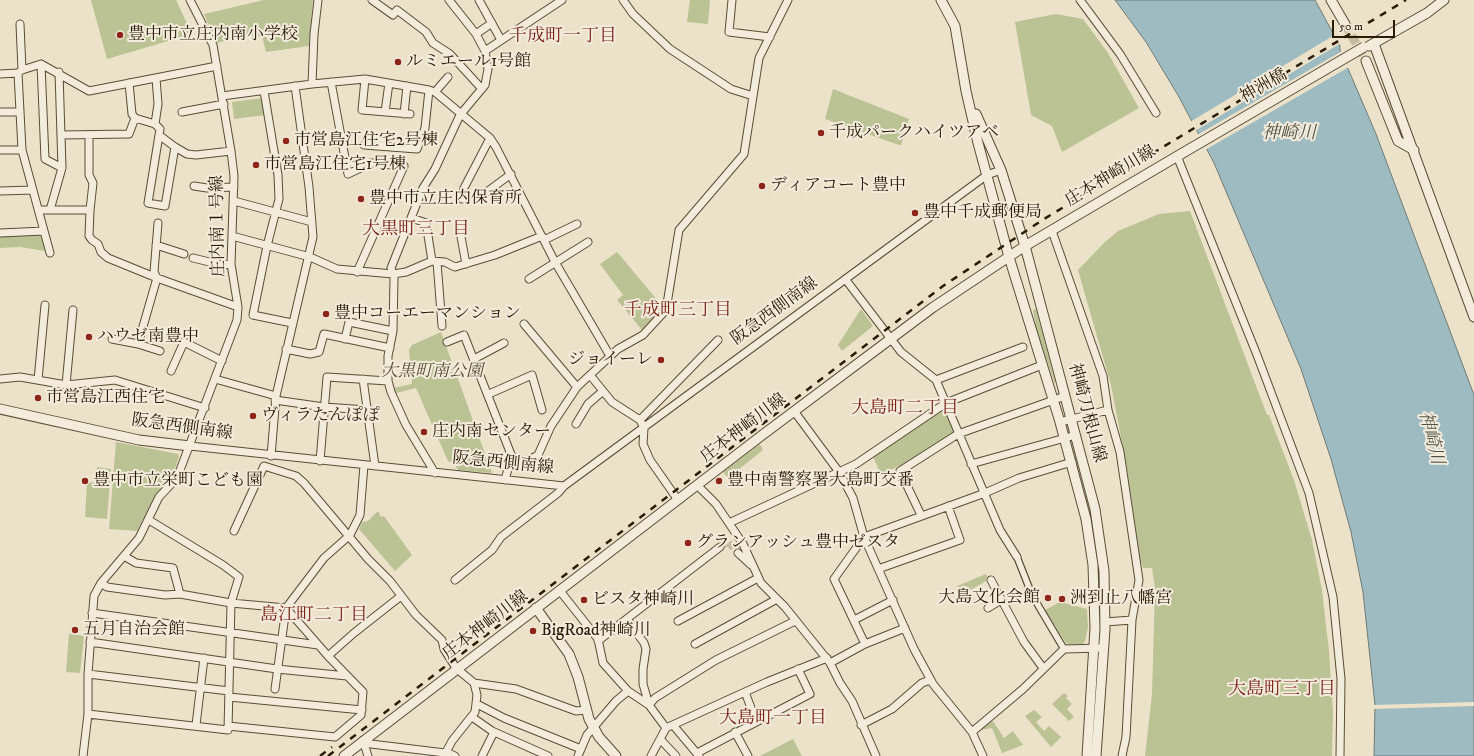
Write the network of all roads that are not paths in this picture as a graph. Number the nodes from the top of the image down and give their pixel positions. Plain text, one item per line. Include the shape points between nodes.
1 (190, 0) edge
2 (318, 0) edge
3 (372, 0) edge
4 (449, 0) edge
5 (479, 0) edge
6 (562, 0) edge
7 (623, 0) edge
8 (732, 0) edge
9 (788, 0) edge
10 (941, 0) edge
11 (1080, 0) edge
12 (1331, 0) edge
13 (1444, 0) edge
14 (492, 23) junction
15 (20, 24) dead end
16 (1345, 24) tunnel mouth
17 (476, 34) junction
18 (770, 37) junction
19 (501, 40) junction
20 (1374, 44) junction
21 (485, 51) junction
22 (1366, 61) tunnel mouth
23 (41, 64) junction
24 (217, 66) junction
25 (20, 72) junction
26 (59, 72) junction
27 (0, 74) edge
28 (448, 77) dead end
29 (156, 78) junction
30 (365, 79) junction
31 (331, 82) junction
32 (129, 83) junction
33 (389, 83) junction
34 (312, 84) junction
35 (295, 86) junction
36 (407, 86) junction
37 (482, 89) junction
38 (264, 91) junction
39 (432, 91) junction
40 (966, 91) junction
41 (222, 96) junction
42 (753, 96) junction
43 (224, 104) junction
44 (0, 112) edge
45 (20, 112) junction
46 (182, 112) dead end
47 (385, 112) junction
48 (1156, 112) dead end
49 (460, 115) junction
50 (135, 118) junction
51 (155, 124) junction
52 (61, 135) junction
53 (89, 135) junction
54 (159, 135) junction
55 (490, 138) junction
56 (364, 145) dead end
57 (175, 147) junction
58 (0, 150) edge
59 (22, 150) junction
60 (1414, 150) junction
61 (231, 151) junction
62 (1179, 155) junction
63 (62, 168) junction
64 (1001, 170) junction
65 (511, 174) junction
66 (987, 175) junction
67 (194, 186) dead end
68 (234, 188) junction
69 (33, 190) junction
70 (0, 191) edge
71 (484, 194) dead end
72 (462, 199) dead end
73 (234, 201) junction
74 (38, 210) junction
75 (50, 210) junction
76 (90, 210) junction
77 (275, 212) junction
78 (412, 218) junction
79 (312, 222) junction
80 (158, 223) dead end
81 (577, 224) dead end
82 (459, 226) dead end
83 (44, 231) junction
84 (1052, 231) junction
85 (0, 233) edge
86 (232, 236) junction
87 (543, 238) junction
88 (588, 242) dead end
89 (156, 245) junction
90 (267, 246) junction
91 (1026, 246) junction
92 (50, 253) dead end
93 (184, 254) dead end
94 (310, 257) junction
95 (1009, 257) junction
96 (193, 258) dead end
97 (435, 262) junction
98 (555, 262) junction
99 (231, 264) junction
100 (466, 264) junction
101 (357, 272) junction
102 (393, 274) junction
103 (156, 278) junction
104 (529, 279) dead end
105 (846, 280) junction
106 (1465, 293) junction
107 (1474, 300) edge
108 (45, 305) dead end
109 (238, 307) junction
110 (73, 310) dead end
111 (1474, 317) edge
112 (292, 323) junction
113 (524, 324) dead end
114 (442, 326) dead end
115 (393, 331) junction
116 (112, 339) dead end
117 (345, 339) junction
118 (891, 339) junction
119 (718, 340) dead end
120 (447, 342) dead end
121 (504, 343) dead end
122 (138, 344) junction
123 (1023, 347) dead end
124 (390, 348) junction
125 (286, 349) junction
126 (160, 351) dead end
127 (610, 356) junction
128 (474, 359) junction
129 (222, 361) junction
130 (1042, 365) junction
131 (171, 371) dead end
132 (590, 375) junction
133 (0, 379) edge
134 (215, 379) junction
135 (363, 379) junction
136 (38, 380) junction
137 (388, 380) junction
138 (936, 380) junction
139 (66, 384) junction
140 (577, 387) junction
141 (603, 391) junction
142 (489, 394) junction
143 (1065, 396) junction
144 (275, 398) junction
145 (1054, 400) junction
146 (946, 403) junction
147 (324, 407) junction
148 (205, 408) junction
149 (0, 409) edge
150 (367, 410) junction
151 (542, 410) dead end
152 (1108, 410) junction
153 (794, 411) junction
154 (1072, 419) junction
155 (640, 420) junction
156 (1060, 422) junction
157 (576, 424) dead end
158 (644, 428) junction
159 (958, 434) junction
160 (1076, 435) junction
161 (1064, 437) junction
162 (190, 446) junction
163 (271, 456) junction
164 (320, 461) junction
165 (514, 462) junction
166 (1072, 462) junction
167 (971, 464) junction
168 (364, 465) junction
169 (375, 466) junction
170 (839, 472) junction
171 (435, 473) junction
172 (505, 480) junction
173 (697, 485) junction
174 (564, 486) junction
175 (985, 493) junction
176 (678, 500) junction
177 (948, 506) junction
178 (922, 515) junction
179 (149, 520) junction
180 (729, 523) junction
181 (234, 531) dead end
182 (350, 536) junction
183 (864, 537) junction
184 (720, 547) dead end
185 (738, 553) tunnel mouth
186 (124, 556) junction
187 (1018, 557) joint
188 (752, 566) junction
189 (878, 569) junction
190 (758, 578) junction
191 (455, 580) dead end
192 (991, 580) dead end
193 (101, 583) junction
194 (560, 591) junction
195 (180, 594) junction
196 (402, 596) junction
197 (777, 599) junction
198 (893, 600) junction
199 (1001, 600) junction
200 (231, 603) junction
201 (286, 608) junction
202 (536, 608) junction
203 (988, 608) dead end
204 (92, 613) junction
205 (627, 619) junction
206 (854, 620) junction
207 (1132, 620) junction
208 (678, 621) dead end
209 (795, 621) junction
210 (1105, 622) junction
211 (905, 628) junction
212 (231, 634) junction
213 (281, 641) junction
214 (598, 641) junction
215 (90, 642) junction
216 (695, 644) dead end
217 (865, 644) junction
218 (318, 645) junction
219 (1093, 648) junction
220 (1103, 648) junction
221 (1064, 649) junction
222 (328, 656) junction
223 (204, 658) junction
224 (828, 660) junction
225 (230, 662) junction
226 (456, 668) junction
227 (1043, 668) junction
228 (277, 669) junction
229 (798, 669) junction
230 (88, 674) junction
231 (347, 676) junction
232 (930, 680) junction
233 (474, 683) junction
234 (200, 687) junction
235 (275, 689) dead end
236 (628, 690) junction
237 (745, 692) junction
238 (229, 694) junction
239 (477, 704) junction
240 (648, 705) junction
241 (362, 710) junction
242 (586, 710) junction
243 (88, 714) junction
244 (472, 717) junction
245 (756, 721) junction
246 (196, 725) junction
247 (861, 725) junction
248 (228, 726) junction
249 (593, 727) junction
250 (670, 727) junction
251 (494, 732) junction
252 (735, 732) junction
253 (972, 732) junction
254 (660, 739) junction
255 (363, 740) junction
256 (581, 749) junction
257 (445, 754) edge
258 (698, 755) edge
259 (83, 756) edge
260 (344, 756) edge
261 (368, 756) edge
262 (455, 756) edge
263 (482, 756) edge
264 (548, 756) edge
265 (578, 756) edge
266 (616, 756) edge
267 (652, 756) edge
268 (676, 756) edge
269 (748, 756) edge
270 (876, 756) edge
271 (983, 756) edge
272 (1087, 756) edge
273 (1096, 756) edge
274 (1122, 756) edge
275 (1340, 756) edge

1 - 24 street, 庄内南１号線 via 213,46
2 - 34 street
3 - 37 street via 393,15 398,10 426,32 434,43 450,54
4 - 17 street
5 - 14 street
6 - 19 street
7 - 42 street via 633,14 670,49 731,89
8 - 18 street via 729,32
9 - 18 street
10 - 40 street, 神崎刀根山線 via 955,26
11 - 48 street via 1120,54
12 - 16 street
13 - 20 street, 神洲橋
14 - 17 street
14 - 19 street
15 - 25 street
17 - 21 street
18 - 42 street via 759,58
19 - 21 street
20 - 60 street
20 - 62 street, 神洲橋, bridge via 1364,47
21 - 37 street via 488,69
22 - 60 street via 1398,141
23 - 25 street
23 - 26 street
23 - 63 street via 45,159
24 - 29 street
24 - 41 street, 庄内南１号線
25 - 27 street
25 - 45 street
26 - 32 street via 89,91
26 - 52 street
28 - 39 street
29 - 32 street
29 - 51 street via 158,104
30 - 31 street
30 - 33 street
30 - 47 street via 362,110
31 - 34 street
31 - 101 street via 348,174 376,163 404,166
32 - 50 street via 132,114
33 - 36 street
33 - 47 street
34 - 35 street
35 - 38 street
35 - 79 street via 310,187
36 - 39 street
36 - 47 street via 407,114
37 - 49 street
38 - 41 street
38 - 77 street via 278,175 279,199
39 - 49 street
39 - 56 street via 425,128 417,149
40 - 64 street, 神崎刀根山線
40 - 66 street, 神崎刀根山線
41 - 43 street, 庄内南１号線
42 - 127 street via 744,154 679,230 666,310 643,335
43 - 46 street
43 - 61 street, 庄内南１号線
44 - 45 street
45 - 59 street
49 - 55 street
49 - 78 street via 435,169 423,188
50 - 51 street
50 - 53 street via 129,134
51 - 54 street via 160,129
52 - 53 street
52 - 63 street
53 - 76 street via 89,175 93,183
54 - 57 street
54 - 57 street via 148,203 165,206
55 - 65 street
55 - 72 street via 464,188
57 - 61 street via 187,154 196,155
58 - 59 street
59 - 69 street
60 - 106 street
61 - 68 street, 庄内南１号線
62 - 84 street, 庄本神崎川線
62 - 275 street via 1309,493 1333,597 1341,679
63 - 75 street
64 - 66 street, 阪急西側南線
64 - 91 street, 神崎刀根山線
65 - 71 street
65 - 87 street
66 - 95 street, 神崎刀根山線
66 - 105 street, 阪急西側南線
67 - 68 street
68 - 73 street, 庄内南１号線
69 - 70 street
69 - 74 street
73 - 77 street
73 - 86 street, 庄内南１号線
74 - 75 street
74 - 83 street
75 - 76 street
76 - 103 street via 89,236 98,244 101,252 108,258
77 - 79 street
77 - 90 street
78 - 97 street via 426,223
78 - 102 street via 392,268
79 - 94 street
80 - 89 street
81 - 87 street
82 - 100 street
83 - 85 street
83 - 92 street
84 - 91 street, 庄本神崎川線
84 - 152 street via 1103,376
86 - 90 street
86 - 99 street, 庄内南１号線
87 - 98 street
87 - 100 street
88 - 98 street
89 - 93 street
89 - 103 street
90 - 94 street
90 - 112 street via 253,315
91 - 95 street, 庄本神崎川線
91 - 143 street, 神崎刀根山線
94 - 101 street via 337,269
94 - 112 street
95 - 118 street, 庄本神崎川線 via 932,308
95 - 130 street, 神崎刀根山線
96 - 99 street via 222,265
97 - 100 street via 446,262 455,267
97 - 102 street
97 - 114 street
98 - 104 street
98 - 127 street
99 - 109 street, 庄内南１号線
101 - 102 street
102 - 115 street
103 - 109 street
103 - 122 street
105 - 118 street
105 - 158 street, 阪急西側南線
106 - 107 street
106 - 111 street
108 - 136 street
109 - 129 street, 庄内南１号線 via 237,320
110 - 139 street
112 - 125 street
113 - 140 street
115 - 117 street via 349,322
115 - 124 street
116 - 122 street
117 - 124 street
117 - 125 street via 324,334 319,352 310,354
118 - 138 street via 901,352
118 - 153 street, 庄本神崎川線
119 - 155 street
120 - 128 street via 464,335
121 - 128 street
122 - 126 street
123 - 138 street
124 - 137 street
125 - 144 street
127 - 132 street
128 - 142 street
129 - 131 street via 184,342
129 - 134 street, 庄内南１号線
130 - 145 street, 神崎刀根山線
130 - 146 street
132 - 140 street
132 - 141 street
133 - 136 street via 20,377
134 - 144 street
134 - 148 street, 庄内南１号線
135 - 137 street
135 - 147 street via 327,377
135 - 150 street
136 - 139 street
137 - 171 street via 406,425
138 - 146 street
139 - 148 street via 115,380
140 - 165 street via 551,426 538,455 529,460
141 - 155 street via 612,402
141 - 157 street via 588,404
142 - 151 street via 532,375
142 - 165 street
143 - 145 street
143 - 154 street, 神崎刀根山線
144 - 147 street
144 - 163 street
145 - 156 street, 神崎刀根山線
145 - 159 street
146 - 159 street
146 - 170 street via 856,464
147 - 150 street
147 - 164 street
148 - 162 street, 庄内南１号線
149 - 162 street, 阪急西側南線 via 138,440
150 - 169 street
152 - 154 street
152 - 207 street via 1120,452 1139,580
153 - 170 street
153 - 173 street, 庄本神崎川線
154 - 156 street
154 - 160 street, 神崎刀根山線
155 - 158 street
156 - 161 street, 神崎刀根山線
158 - 174 street, 阪急西側南線
158 - 176 street via 643,444 650,460
159 - 167 street
159 - 178 street via 900,471
160 - 161 street
160 - 210 street, 神崎刀根山線 via 1101,540
161 - 166 street, 神崎刀根山線
161 - 167 street
162 - 163 street, 阪急西側南線
162 - 179 street, 庄内南１号線 via 177,478 160,497
163 - 164 street, 阪急西側南線
164 - 168 street, 阪急西側南線
165 - 172 street via 508,469
166 - 175 street via 1019,478
166 - 219 street, 神崎刀根山線 via 1092,553
167 - 175 street
168 - 169 street, 阪急西側南線
168 - 182 street via 360,515
169 - 171 street, 阪急西側南線
170 - 180 street
170 - 183 street via 853,498
171 - 172 street, 阪急西側南線
172 - 174 street, 阪急西側南線
173 - 176 street, 庄本神崎川線
173 - 180 street via 716,504
174 - 191 street via 500,537 492,550
175 - 177 street
175 - 187 street via 1000,530
176 - 194 street, 庄本神崎川線
177 - 178 street
177 - 189 street via 960,540
178 - 183 street
179 - 186 street, 庄内南１号線 via 139,538
179 - 200 street via 223,564 239,577
180 - 188 street via 743,544
181 - 182 street via 264,466 296,476
182 - 196 street
182 - 201 street via 324,558
183 - 189 street
183 - 206 street via 834,579
184 - 205 street
185 - 188 street
186 - 193 street, 庄内南１号線
186 - 195 street via 136,563 173,568
187 - 221 street via 1032,595
188 - 190 street
189 - 198 street
190 - 197 street
190 - 208 street
192 - 199 street
193 - 195 street via 107,587 165,595
193 - 204 street, 庄内南１号線 via 94,596
194 - 202 street, 庄本神崎川線
194 - 214 street
195 - 200 street
196 - 222 street
196 - 226 street via 416,615 442,640 446,653
197 - 209 street
197 - 216 street
198 - 206 street
198 - 211 street
199 - 203 street
199 - 227 street via 1024,642
200 - 201 street
200 - 212 street
201 - 213 street
201 - 218 street
202 - 226 street, 庄本神崎川線
202 - 242 street via 569,654
204 - 212 street
204 - 215 street, 庄内南１号線
205 - 214 street
205 - 240 street via 646,649 643,684
206 - 217 street
207 - 210 street
207 - 274 street via 1126,736
209 - 224 street
209 - 240 street via 716,660
210 - 220 street, 神崎刀根山線
211 - 217 street
211 - 232 street
212 - 213 street
212 - 225 street
213 - 218 street
213 - 228 street
214 - 236 street via 603,663
215 - 223 street
215 - 230 street, 庄内南１号線
217 - 224 street
218 - 222 street
219 - 220 street
219 - 221 street
219 - 272 street, 神崎刀根山線
220 - 273 street, 神崎刀根山線
221 - 227 street
222 - 231 street
223 - 225 street
223 - 234 street
224 - 229 street
224 - 247 street via 852,701
225 - 228 street
225 - 238 street
226 - 233 street
226 - 255 street, 庄本神崎川線
227 - 253 street via 1023,689
228 - 231 street
228 - 235 street
229 - 237 street
229 - 245 street via 810,694
230 - 234 street
230 - 243 street, 庄内南１号線
231 - 241 street via 363,692
232 - 247 street via 922,683 892,709
232 - 253 street
233 - 239 street
233 - 242 street via 516,689 576,711
234 - 238 street
234 - 246 street
236 - 240 street
236 - 249 street
237 - 245 street
237 - 250 street
238 - 241 street
238 - 248 street
239 - 244 street
239 - 256 street via 504,718
240 - 250 street
241 - 248 street via 361,715 335,737
242 - 249 street
243 - 246 street
243 - 259 street, 庄内南１号線
244 - 251 street
244 - 257 street
245 - 252 street
246 - 248 street via 228,730
247 - 270 street
249 - 256 street
249 - 266 street via 599,738
250 - 254 street
250 - 258 street
251 - 263 street
251 - 264 street
252 - 258 street
252 - 269 street
253 - 271 street
254 - 267 street
254 - 268 street
255 - 257 street via 371,744
255 - 260 street, 庄本神崎川線
255 - 261 street
256 - 265 street
257 - 262 street

